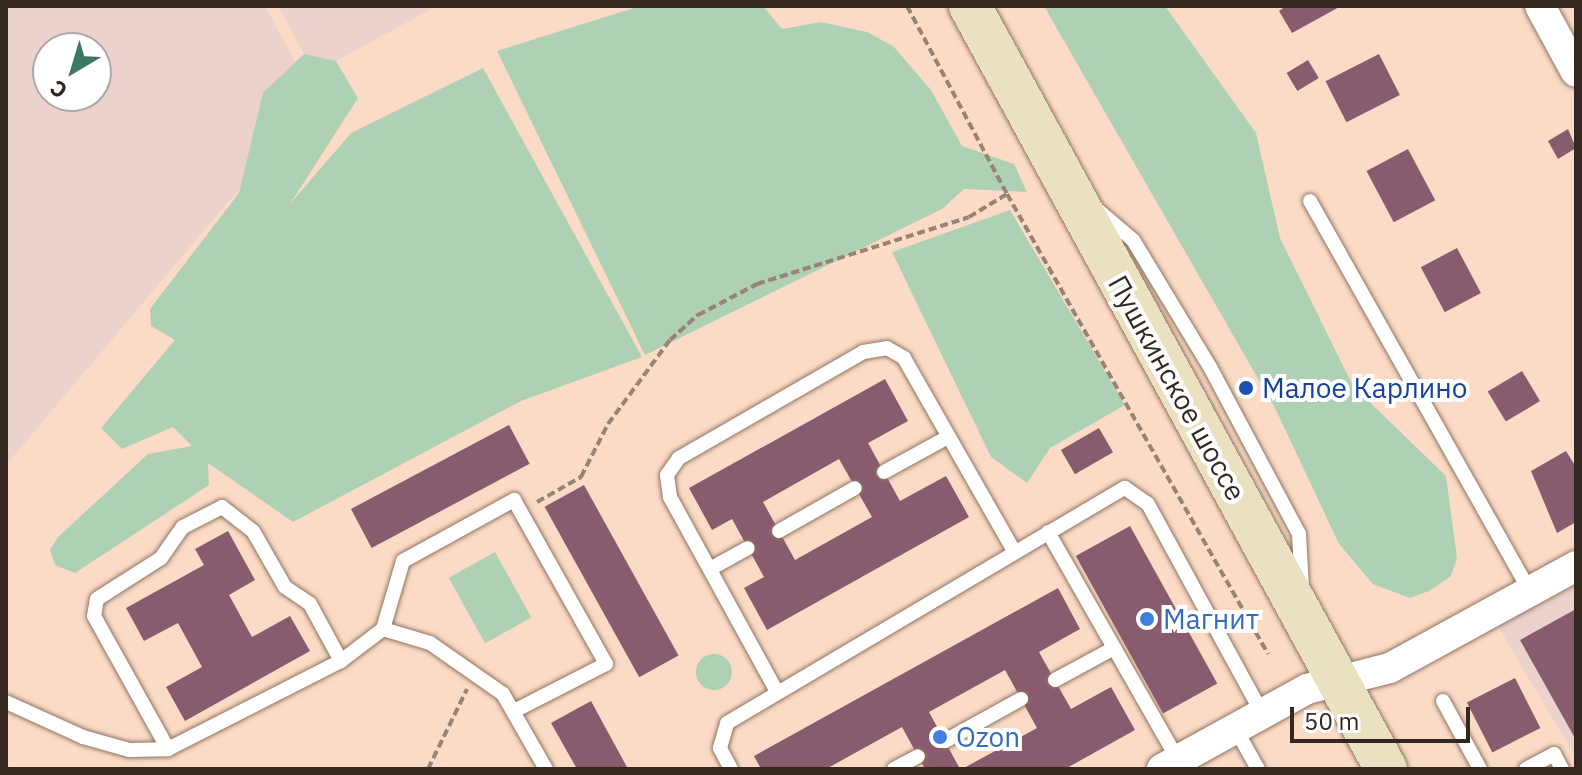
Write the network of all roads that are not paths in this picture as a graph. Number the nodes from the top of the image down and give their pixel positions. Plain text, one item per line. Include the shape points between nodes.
1 (970, 6) edge
2 (1540, 6) edge
3 (1576, 72) edge
4 (1310, 201) dead end
5 (948, 437) junction
6 (884, 472) dead end
7 (855, 488) dead end
8 (779, 531) dead end
9 (1048, 532) junction
10 (748, 548) dead end
11 (1014, 551) junction
12 (1576, 566) edge
13 (710, 569) junction
14 (1529, 590) junction
15 (383, 629) junction
16 (1114, 648) junction
17 (341, 661) junction
18 (1055, 680) dead end
19 (1340, 684) junction
20 (776, 690) junction
21 (1021, 699) dead end
22 (1443, 701) dead end
23 (6, 702) edge
24 (516, 710) junction
25 (1262, 713) junction
26 (1235, 728) junction
27 (945, 741) dead end
28 (168, 749) junction
29 (918, 756) dead end
30 (1170, 764) edge
31 (546, 769) edge
32 (731, 769) edge
33 (894, 769) edge
34 (1258, 769) edge
35 (1386, 769) edge
36 (1480, 769) edge
37 (1526, 769) edge
38 (1562, 769) edge

1 - 19 main road, Пушкинское шоссе
2 - 3 street
4 - 14 lane
5 - 6 lane
5 - 11 lane
5 - 13 lane via 904,358 887,348 863,352 679,458 667,475 670,497
7 - 8 lane
9 - 11 lane
9 - 16 lane
9 - 25 lane via 1125,488 1148,504
10 - 13 lane
11 - 20 lane
12 - 14 street
13 - 20 lane
14 - 19 street via 1390,668
15 - 17 lane
15 - 24 lane via 430,643 475,672
15 - 24 lane via 403,561 514,500 606,664
16 - 18 lane
16 - 30 lane
17 - 28 lane
17 - 28 lane via 310,604 285,587 253,531 222,507 183,527 161,558 97,599 94,616
19 - 25 street via 1307,689
19 - 35 main road, Пушкинское шоссе
20 - 32 lane via 721,733
21 - 27 lane
22 - 36 lane
23 - 28 lane via 83,737 129,750
24 - 31 lane
25 - 26 street
26 - 30 street
26 - 34 lane
29 - 33 lane
37 - 38 lane via 1554,754

